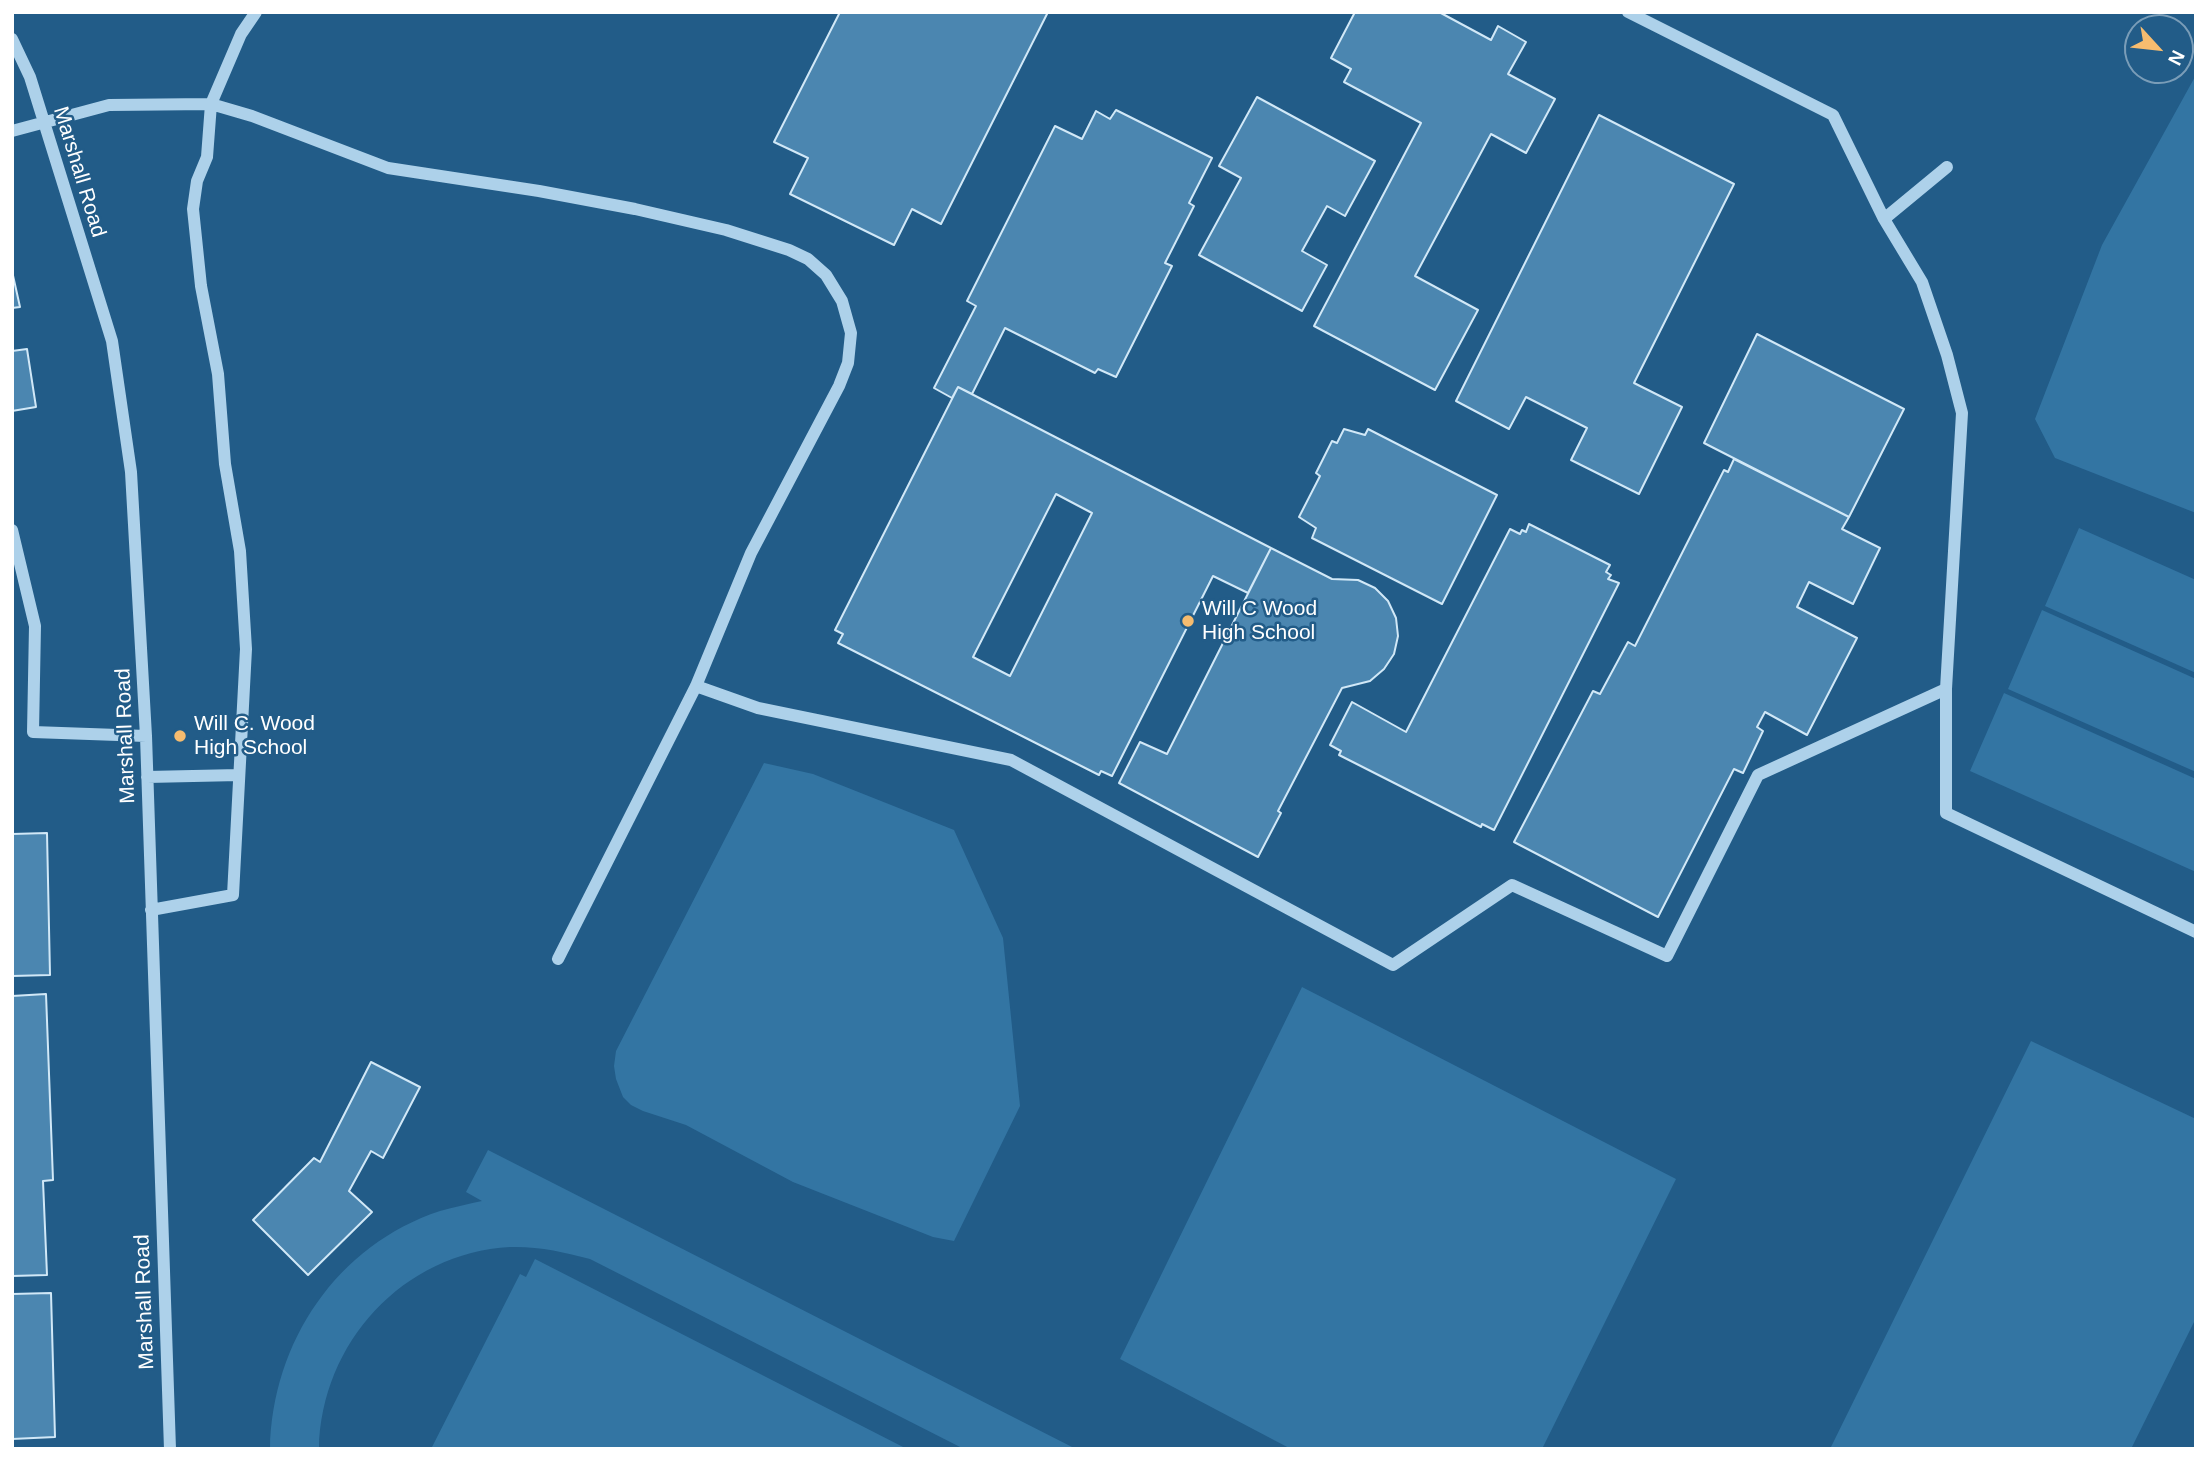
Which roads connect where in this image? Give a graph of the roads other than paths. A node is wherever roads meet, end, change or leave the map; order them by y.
1 (256, 12) edge
2 (1628, 12) edge
3 (12, 39) edge
4 (211, 104) junction
5 (44, 121) junction
6 (12, 131) edge
7 (1947, 167) dead end
8 (1884, 219) junction
9 (12, 530) edge
10 (696, 686) junction
11 (1946, 689) junction
12 (146, 736) junction
13 (239, 775) junction
14 (147, 778) junction
15 (151, 910) junction
16 (2196, 932) edge
17 (558, 959) dead end
18 (170, 1449) edge

1 - 4 street
2 - 8 street
3 - 5 street, Marshall Road
4 - 5 street
4 - 10 street
4 - 13 street
5 - 6 street
5 - 12 street, Marshall Road
7 - 8 street
8 - 11 street
9 - 12 street
10 - 11 street
10 - 17 street
11 - 16 street
12 - 14 street, Marshall Road
13 - 14 street
13 - 15 street
14 - 15 street, Marshall Road
15 - 18 street, Marshall Road

